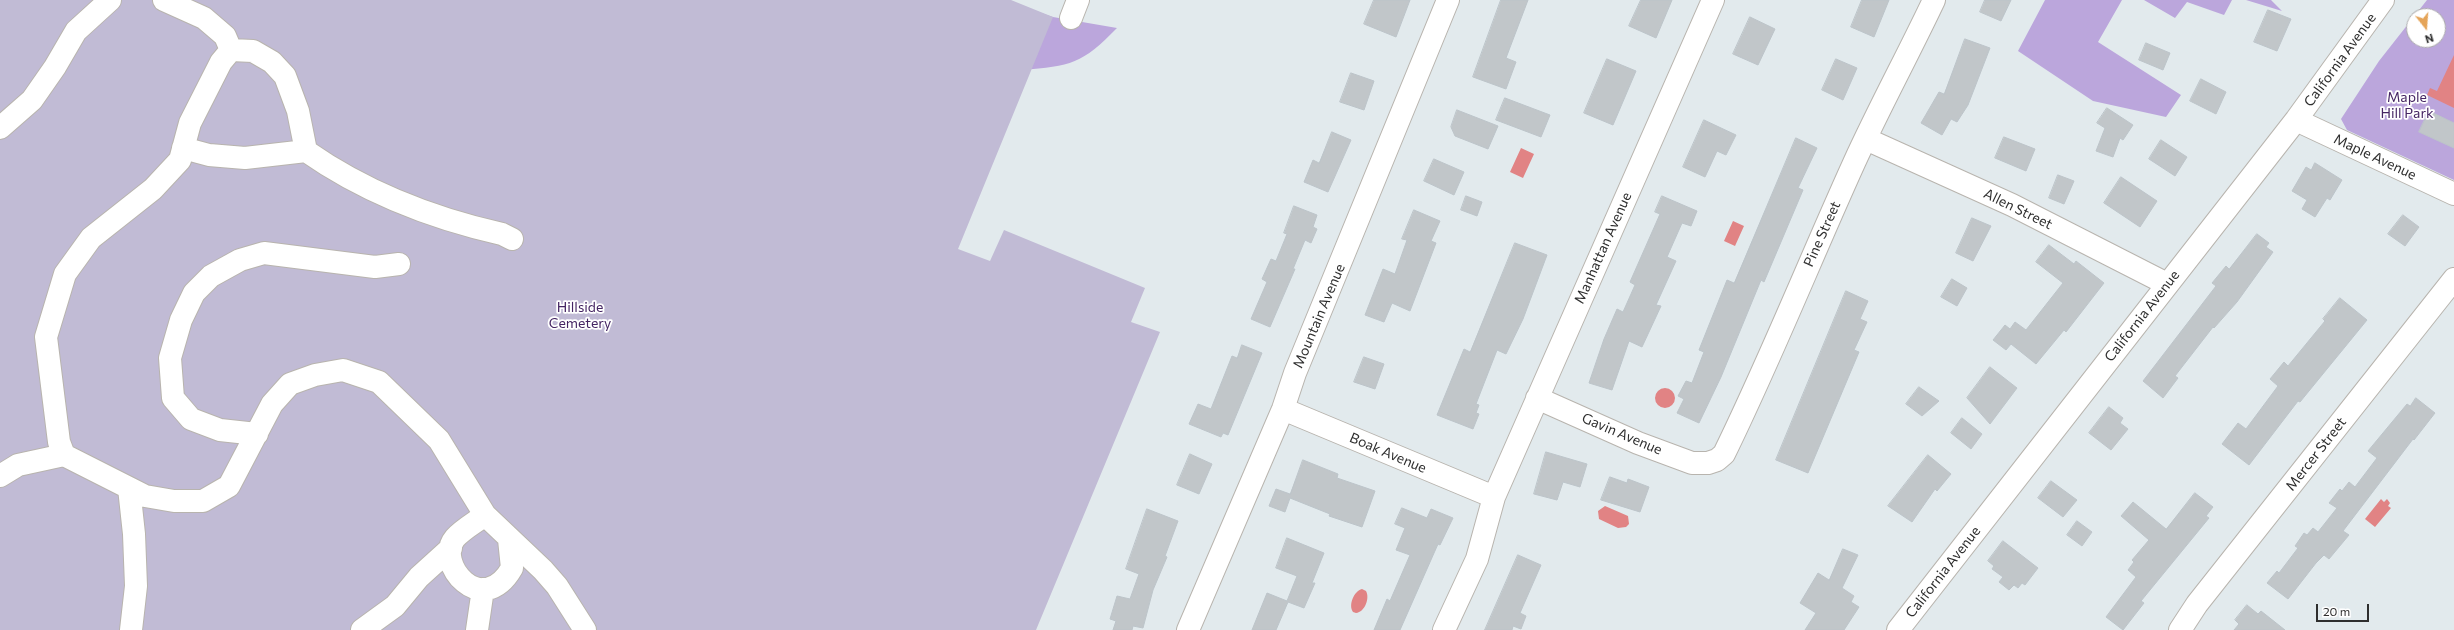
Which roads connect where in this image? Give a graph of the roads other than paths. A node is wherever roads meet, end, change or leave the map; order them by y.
1 (110, 0) edge
2 (164, 0) edge
3 (1448, 0) edge
4 (1713, 0) edge
5 (1934, 0) edge
6 (2383, 0) edge
7 (231, 50) junction
8 (2296, 120) junction
9 (0, 128) edge
10 (1866, 139) junction
11 (183, 148) junction
12 (306, 151) junction
13 (2454, 194) edge
14 (512, 239) dead end
15 (399, 264) dead end
16 (2454, 279) edge
17 (2167, 284) junction
18 (1537, 398) junction
19 (1283, 409) junction
20 (257, 434) junction
21 (64, 455) junction
22 (1708, 463) joint
23 (0, 476) edge
24 (129, 488) junction
25 (1494, 497) junction
26 (485, 515) junction
27 (509, 539) junction
28 (451, 548) junction
29 (483, 589) junction
30 (131, 630) edge
31 (362, 630) edge
32 (477, 630) edge
33 (585, 630) edge
34 (1188, 630) edge
35 (1444, 630) edge
36 (1898, 630) edge
37 (2180, 630) edge

1 - 9 street
2 - 7 street
3 - 19 street, Mountain Avenue
4 - 18 street, Manhattan Avenue
5 - 10 street, Pine Street
6 - 8 street, California Avenue
7 - 11 street
7 - 12 street
8 - 13 street, Maple Avenue
8 - 17 street, California Avenue
10 - 17 street, Allen Street
10 - 22 street, Pine Street
11 - 12 street
11 - 21 street
12 - 14 street
15 - 20 street
16 - 37 street, Mercer Street
17 - 36 street, California Avenue
18 - 22 street, Gavin Avenue
18 - 25 street, Manhattan Avenue
19 - 25 street, Boak Avenue
19 - 34 street, Mountain Avenue
20 - 24 street
20 - 26 street
21 - 23 street
21 - 24 street
24 - 30 street
25 - 35 street, Manhattan Avenue
26 - 27 street
26 - 28 street
27 - 29 street
27 - 33 street
28 - 29 street
28 - 31 street
29 - 32 street

